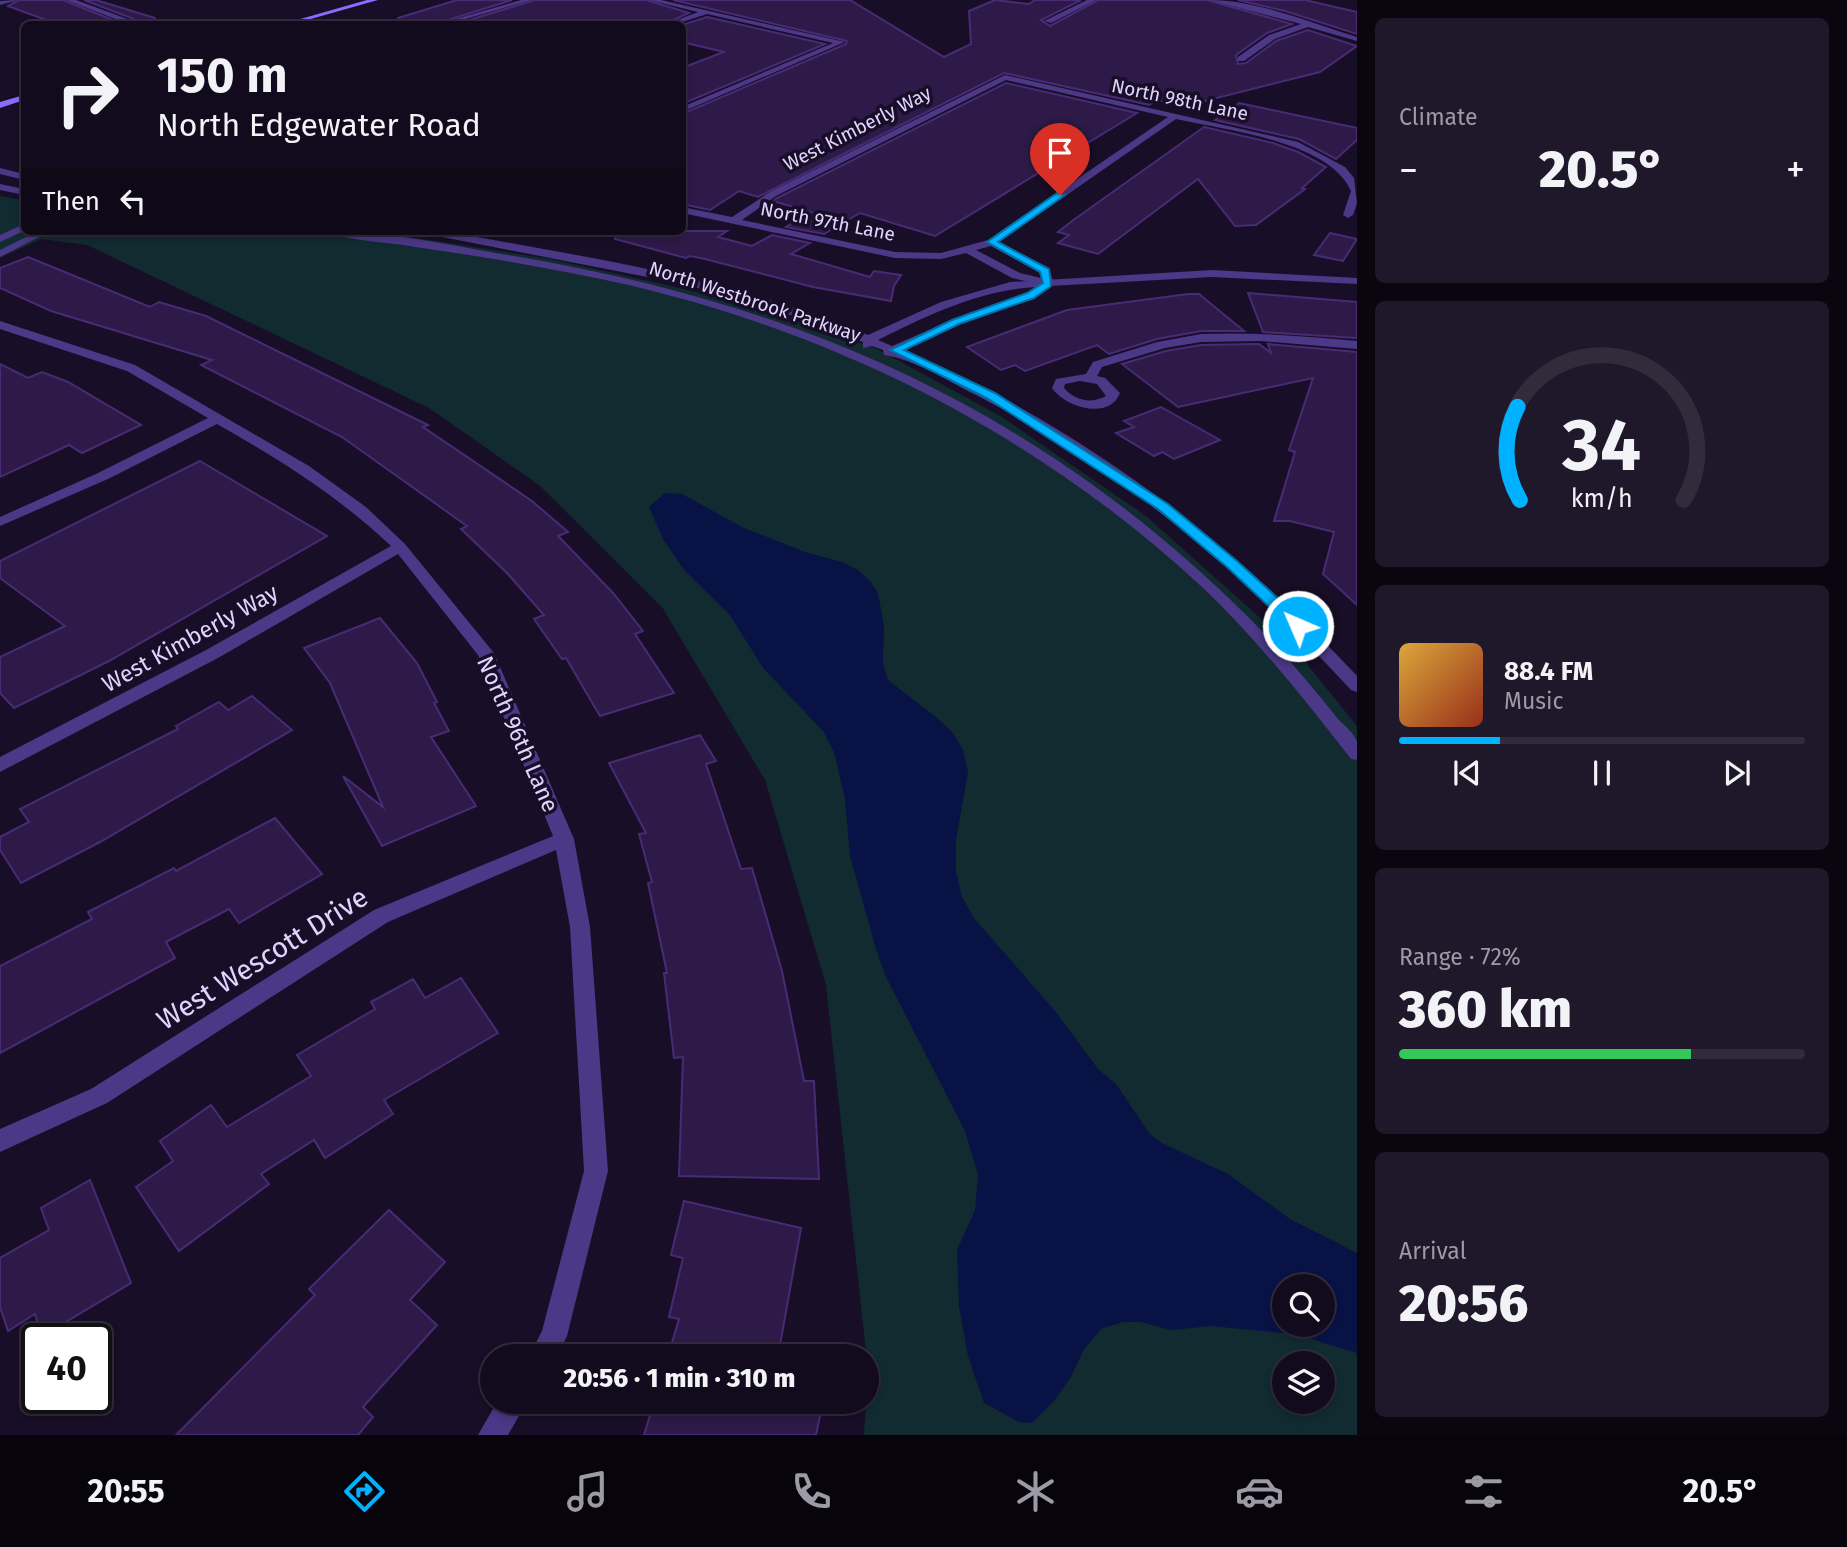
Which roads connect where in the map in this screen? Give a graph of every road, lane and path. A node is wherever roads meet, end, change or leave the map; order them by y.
1 (13, 0) edge
2 (69, 0) edge
3 (375, 0) edge
4 (529, 0) edge
5 (652, 0) edge
6 (1093, 0) edge
7 (1212, 0) edge
8 (0, 3) edge
9 (708, 11) junction
10 (129, 21) dead end
11 (298, 21) edge
12 (453, 21) edge
13 (679, 21) edge
14 (1048, 21) dead end
15 (1309, 24) junction
16 (1357, 39) edge
17 (1241, 59) dead end
18 (1004, 77) joint
19 (21, 99) edge
20 (0, 105) edge
21 (686, 108) edge
22 (1175, 116) junction
23 (1342, 169) junction
24 (1357, 169) edge
25 (0, 172) edge
26 (21, 176) edge
27 (0, 187) edge
28 (21, 191) edge
29 (686, 211) edge
30 (1348, 215) dead end
31 (732, 222) junction
32 (21, 228) edge
33 (38, 235) edge
34 (357, 235) edge
35 (440, 235) edge
36 (0, 239) edge
37 (992, 242) junction
38 (967, 249) junction
39 (0, 254) edge
40 (1357, 281) edge
41 (1048, 284) junction
42 (0, 325) edge
43 (870, 339) junction
44 (1357, 345) edge
45 (895, 350) junction
46 (863, 355) junction
47 (1090, 378) dead end
48 (219, 418) junction
49 (0, 522) edge
50 (400, 547) junction
51 (1357, 686) edge
52 (1357, 754) edge
53 (0, 765) edge
54 (564, 839) junction
55 (0, 1141) edge
56 (549, 1344) edge
57 (505, 1414) edge
58 (492, 1435) edge

1 - 8 street
2 - 10 street
3 - 11 main road
4 - 12 street
5 - 9 street
6 - 14 street
7 - 15 street
9 - 13 street
9 - 21 street
15 - 16 street
15 - 17 street
18 - 22 street, North 98th Lane
18 - 31 street, West Kimberly Way
19 - 20 main road
22 - 23 street, North 98th Lane
22 - 37 street
23 - 24 street, North 98th Lane
23 - 30 street
25 - 26 street
27 - 28 street
29 - 31 street, North 97th Lane
31 - 38 street, North 97th Lane
32 - 36 street
33 - 39 street
34 - 46 street, North Westbrook Parkway
35 - 43 street, North Westbrook Parkway
37 - 38 street, North 97th Lane
37 - 41 street
38 - 41 street
40 - 41 street
41 - 43 street
41 - 45 street
42 - 48 street, North 96th Lane
43 - 45 street, North Westbrook Parkway
43 - 46 street
44 - 47 street
45 - 46 street
45 - 51 street, North Westbrook Parkway
46 - 52 street, North Westbrook Parkway
48 - 49 street
48 - 50 street, North 96th Lane
50 - 53 street, West Kimberly Way
50 - 54 street, North 96th Lane
54 - 55 street, West Wescott Drive
54 - 56 street, North 96th Lane
57 - 58 street

